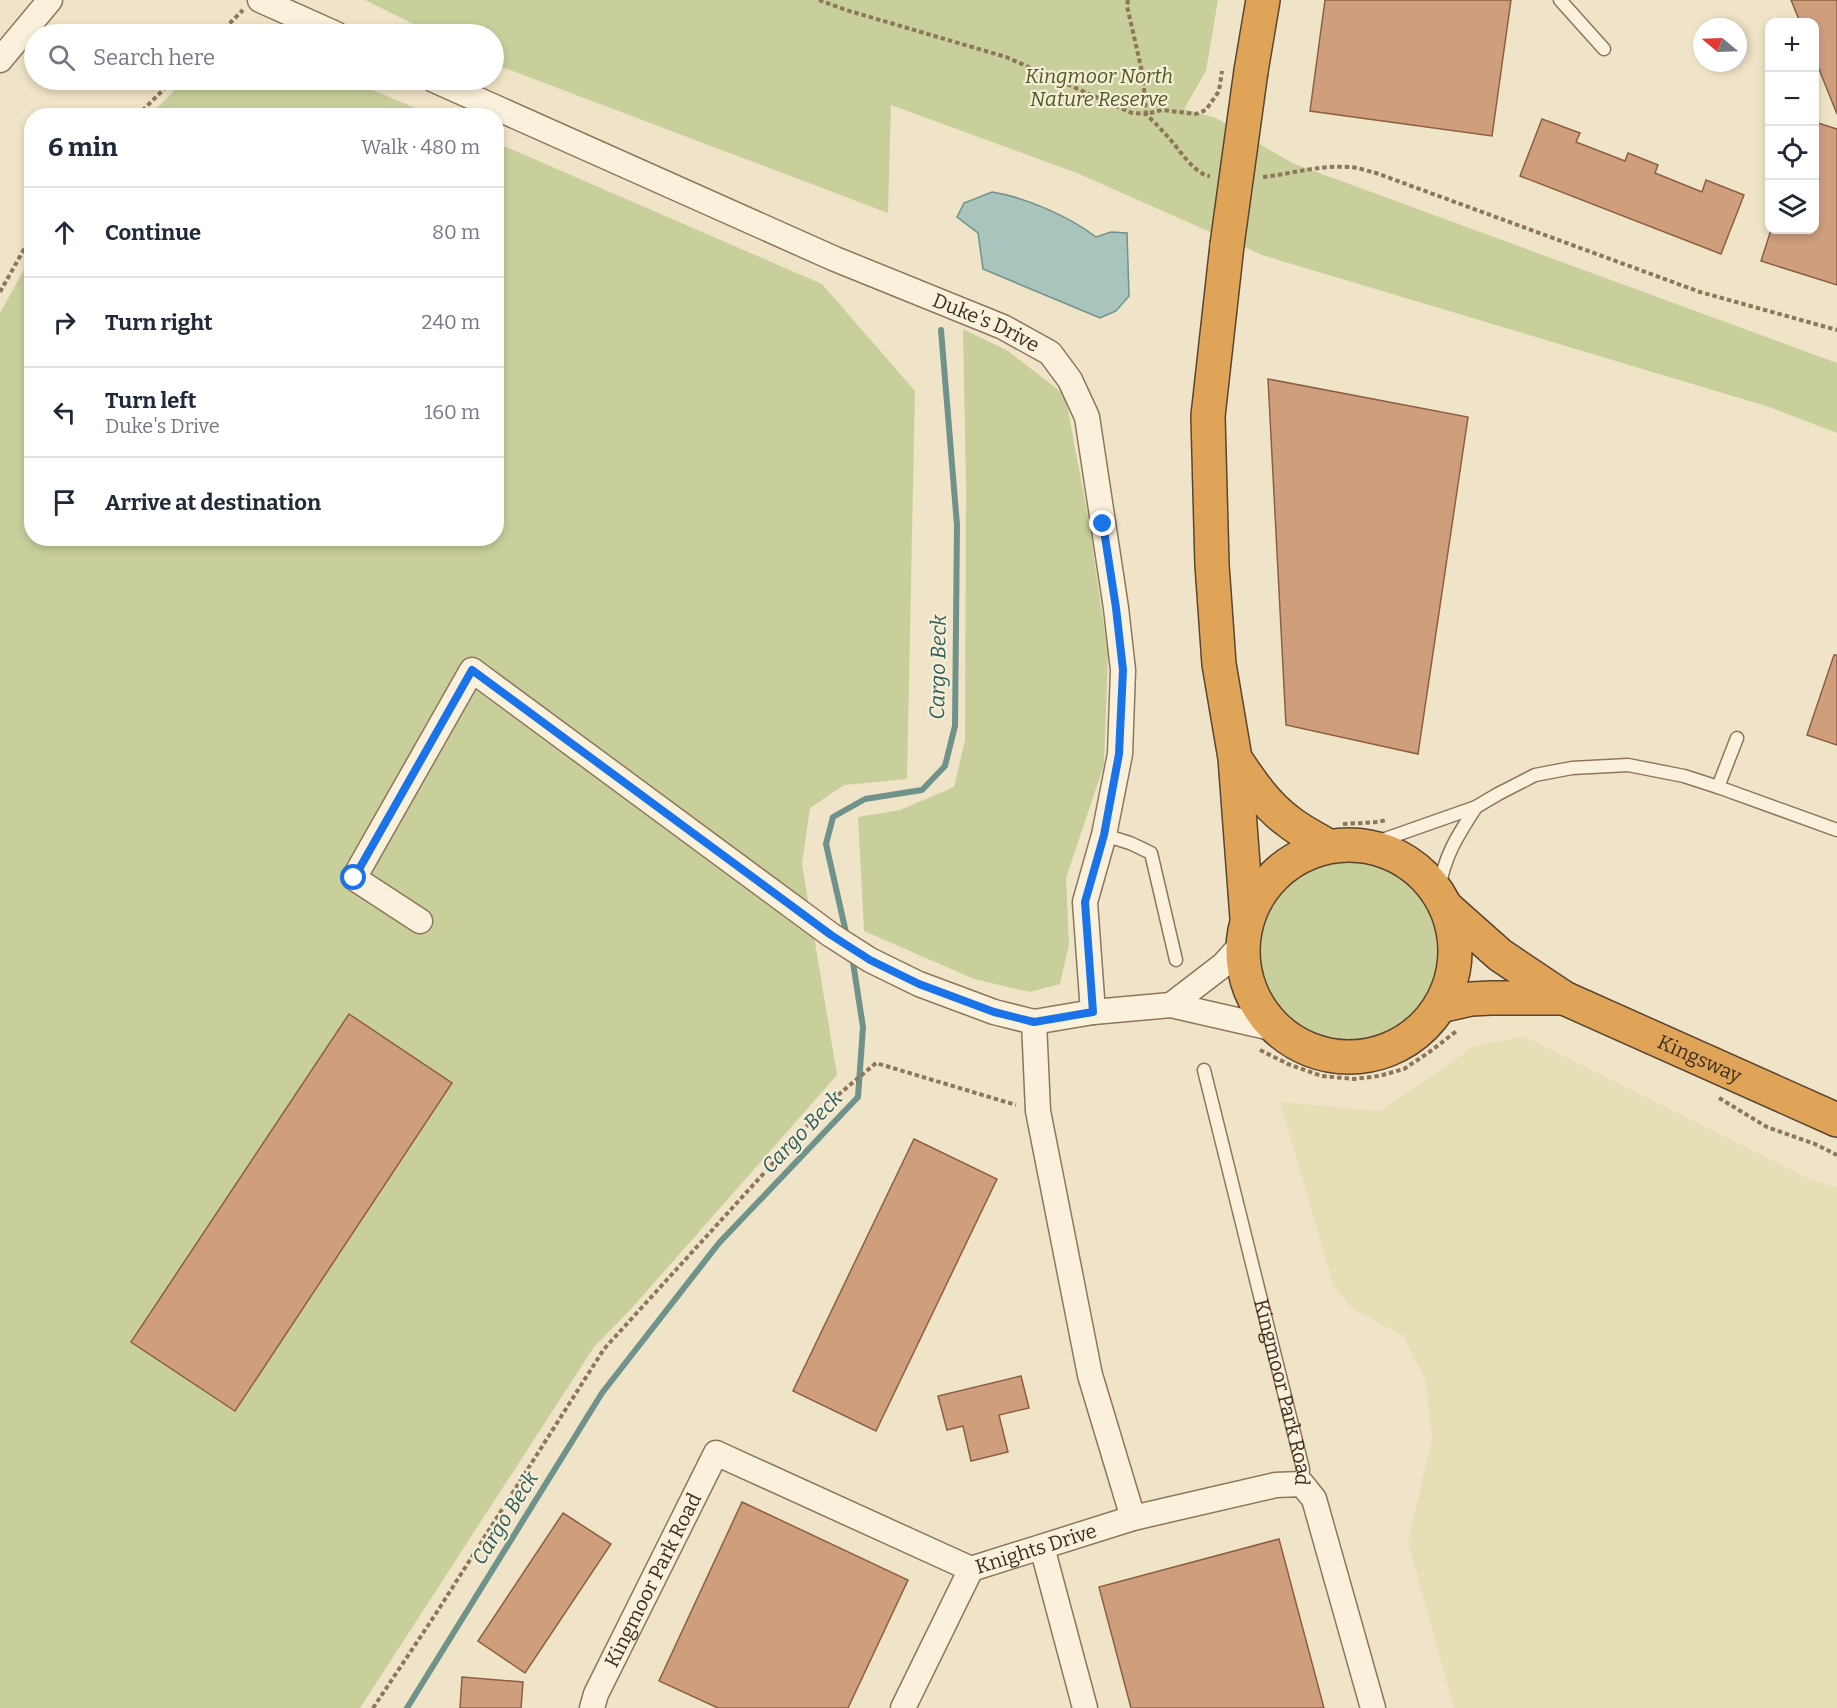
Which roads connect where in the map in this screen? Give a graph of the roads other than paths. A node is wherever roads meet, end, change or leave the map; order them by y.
1 (50, 0) edge
2 (1263, 0) edge
3 (1560, 0) edge
4 (253, 4) edge
5 (30, 24) edge
6 (308, 24) edge
7 (24, 31) edge
8 (1604, 50) dead end
9 (0, 60) edge
10 (456, 90) edge
11 (496, 108) edge
12 (504, 111) edge
13 (1737, 738) dead end
14 (1235, 758) junction
15 (1718, 787) junction
16 (1476, 807) junction
17 (1837, 830) edge
18 (1104, 835) junction
19 (1368, 845) junction
20 (1328, 846) junction
21 (1442, 900) junction
22 (420, 921) dead end
23 (1245, 930) junction
24 (1176, 960) dead end
25 (1564, 998) junction
26 (1171, 1005) junction
27 (1440, 1006) junction
28 (1093, 1012) junction
29 (1034, 1022) junction
30 (1276, 1029) junction
31 (1204, 1070) dead end
32 (1837, 1120) edge
33 (716, 1454) joint
34 (1302, 1485) junction
35 (1133, 1518) junction
36 (1042, 1547) junction
37 (971, 1569) junction
38 (592, 1708) edge
39 (903, 1708) edge
40 (1085, 1708) edge
41 (1373, 1708) edge

1 - 5 street
2 - 14 highway, bridge
3 - 8 lane
4 - 6 street
7 - 9 street
10 - 11 street, Duke's Drive
12 - 18 street, Duke's Drive
13 - 15 lane
14 - 20 highway
14 - 23 highway
15 - 16 lane
15 - 17 lane
16 - 19 lane
16 - 21 lane
18 - 24 lane
18 - 28 street, Duke's Drive
19 - 20 highway
19 - 21 highway
20 - 23 highway
21 - 25 highway, Kingsway
21 - 27 highway
22 - 29 street
23 - 26 street
23 - 30 highway
25 - 27 highway, Kingsway
25 - 32 highway, Kingsway
26 - 28 street
26 - 30 street
27 - 30 highway
28 - 29 street
29 - 35 street
31 - 34 lane, Kingmoor Park Road
33 - 37 street, Knights Drive
33 - 38 street, Kingmoor Park Road
34 - 35 street, Knights Drive
34 - 41 street, Kingmoor Park Road
35 - 36 street, Knights Drive
36 - 37 street, Knights Drive
36 - 40 street
37 - 39 street

